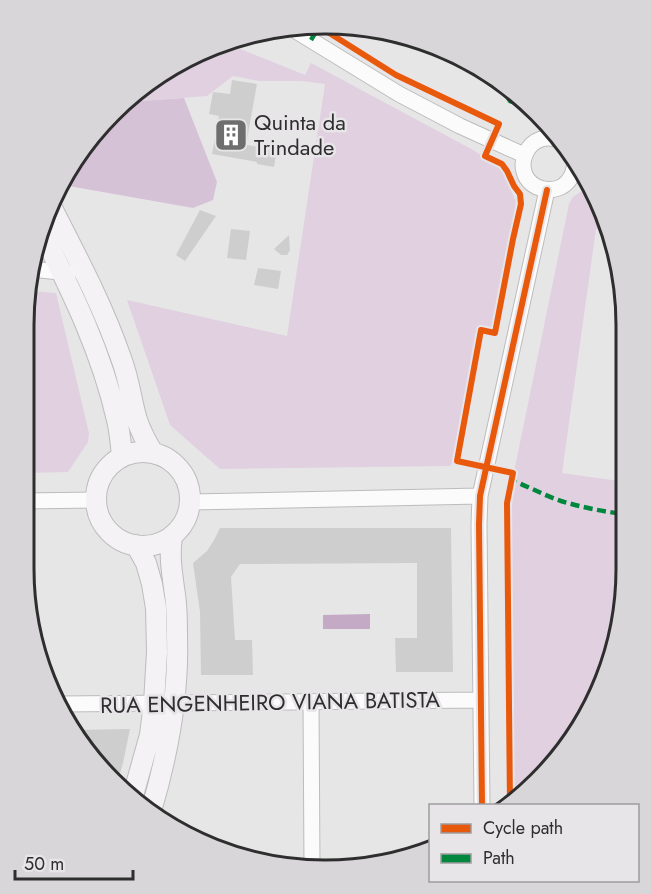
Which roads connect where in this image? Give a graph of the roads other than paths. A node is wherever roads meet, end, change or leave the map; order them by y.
1 (304, 35) edge
2 (547, 138) edge
3 (524, 155) junction
4 (574, 174) edge
5 (547, 190) junction
6 (56, 216) edge
7 (47, 242) edge
8 (58, 264) junction
9 (40, 267) edge
10 (87, 275) junction
11 (153, 453) junction
12 (122, 457) junction
13 (480, 496) junction
14 (96, 500) junction
15 (34, 501) edge
16 (190, 502) junction
17 (172, 536) junction
18 (136, 545) junction
19 (480, 700) junction
20 (311, 702) junction
21 (154, 703) junction
22 (175, 703) junction
23 (68, 704) edge
24 (135, 788) edge
25 (153, 803) edge
26 (482, 804) edge
27 (312, 859) edge

1 - 3 street
2 - 3 street
3 - 5 street
4 - 5 street
5 - 13 street
6 - 10 main road
7 - 8 main road
8 - 9 street
8 - 10 street
8 - 12 main road
10 - 11 main road
11 - 12 main road
11 - 16 main road
12 - 14 main road
13 - 16 street
13 - 19 street
14 - 15 street
14 - 18 main road
16 - 17 main road
17 - 18 main road
17 - 22 main road
18 - 21 main road
19 - 20 street, RUA ENGENHEIRO VIANA BATISTA
19 - 26 street
20 - 22 street, RUA ENGENHEIRO VIANA BATISTA
20 - 27 street
21 - 22 street, RUA ENGENHEIRO VIANA BATISTA
21 - 23 street, RUA ENGENHEIRO VIANA BATISTA
21 - 24 main road
22 - 25 main road

